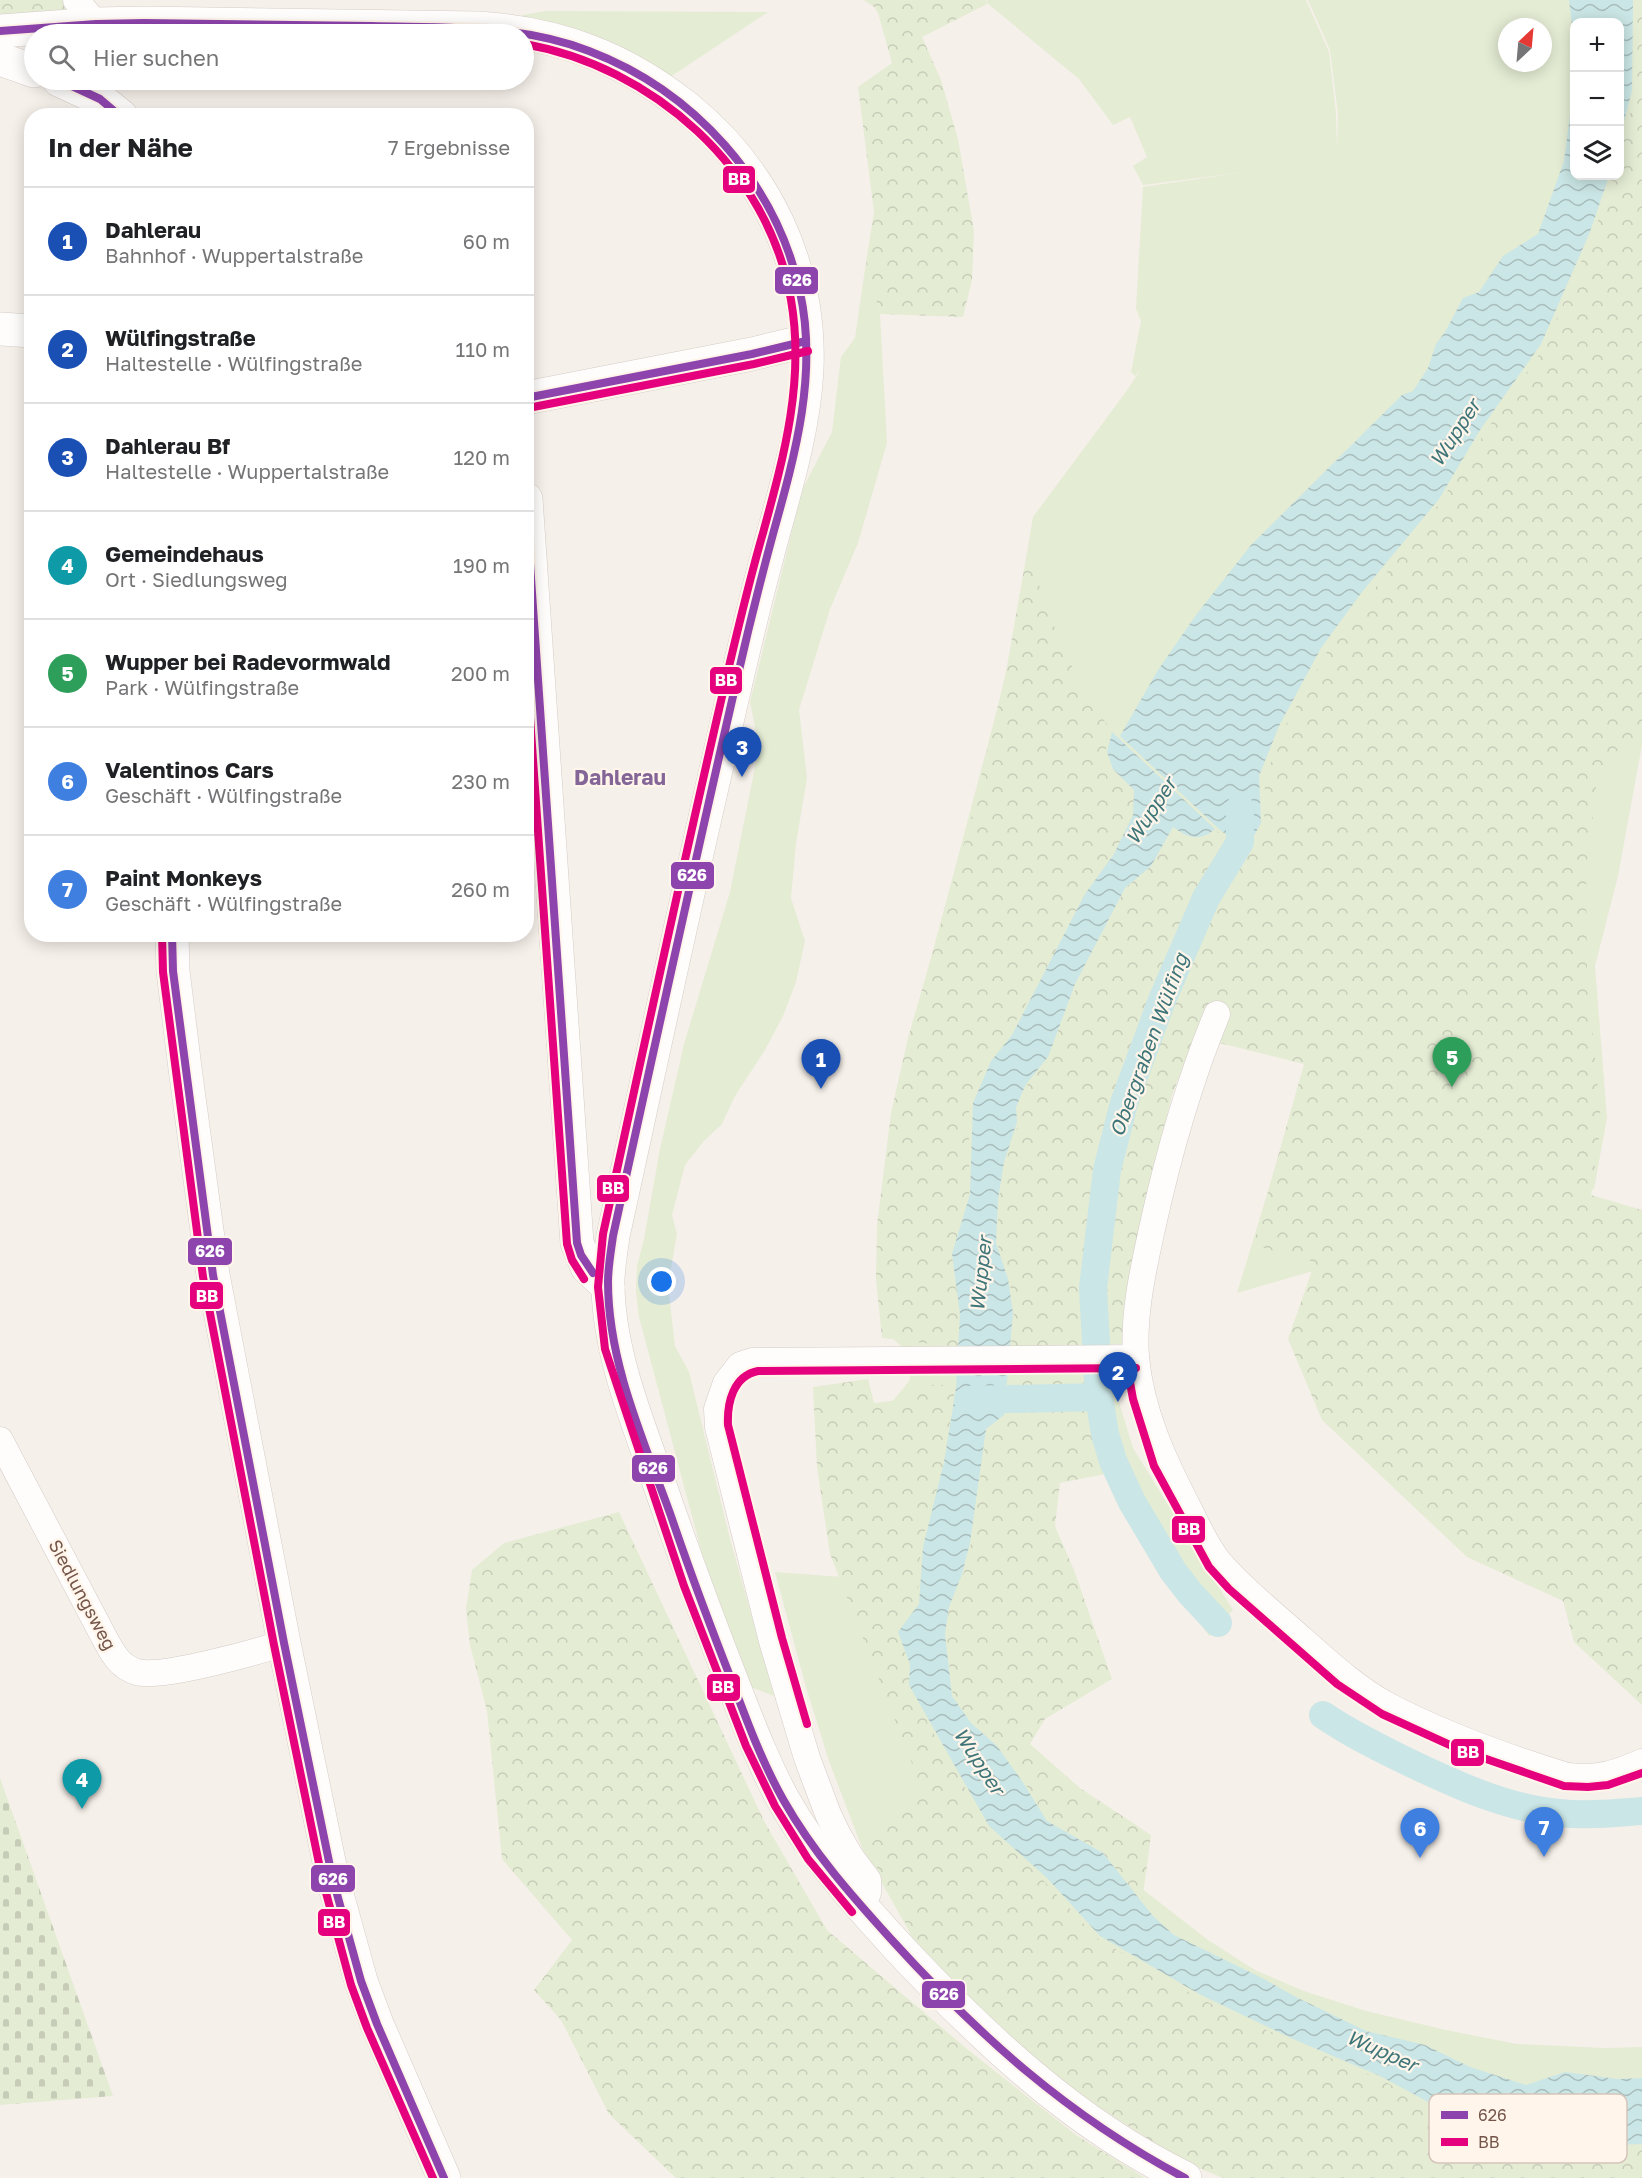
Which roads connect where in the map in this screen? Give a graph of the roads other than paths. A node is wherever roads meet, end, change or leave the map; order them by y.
1 (86, 12) edge
2 (32, 24) edge
3 (281, 24) edge
4 (24, 26) edge
5 (0, 31) edge
6 (534, 36) edge
7 (0, 59) edge
8 (24, 67) edge
9 (81, 90) edge
10 (111, 108) edge
11 (0, 329) edge
12 (24, 330) edge
13 (806, 341) junction
14 (534, 396) edge
15 (534, 616) edge
16 (172, 942) edge
17 (1217, 1014) dead end
18 (608, 1287) junction
19 (1128, 1358) junction
20 (0, 1440) edge
21 (284, 1643) junction
22 (1642, 1762) edge
23 (860, 1905) junction
24 (444, 2178) edge
25 (1185, 2178) edge

1 - 2 main road
1 - 3 main road
4 - 5 main road
6 - 13 main road
7 - 8 main road
9 - 10 main road
11 - 12 main road
13 - 14 main road
13 - 18 main road
15 - 18 main road
16 - 21 main road
17 - 19 street
18 - 23 main road
19 - 22 street
19 - 23 street
20 - 21 street, Siedlungsweg
21 - 24 main road
23 - 25 main road

